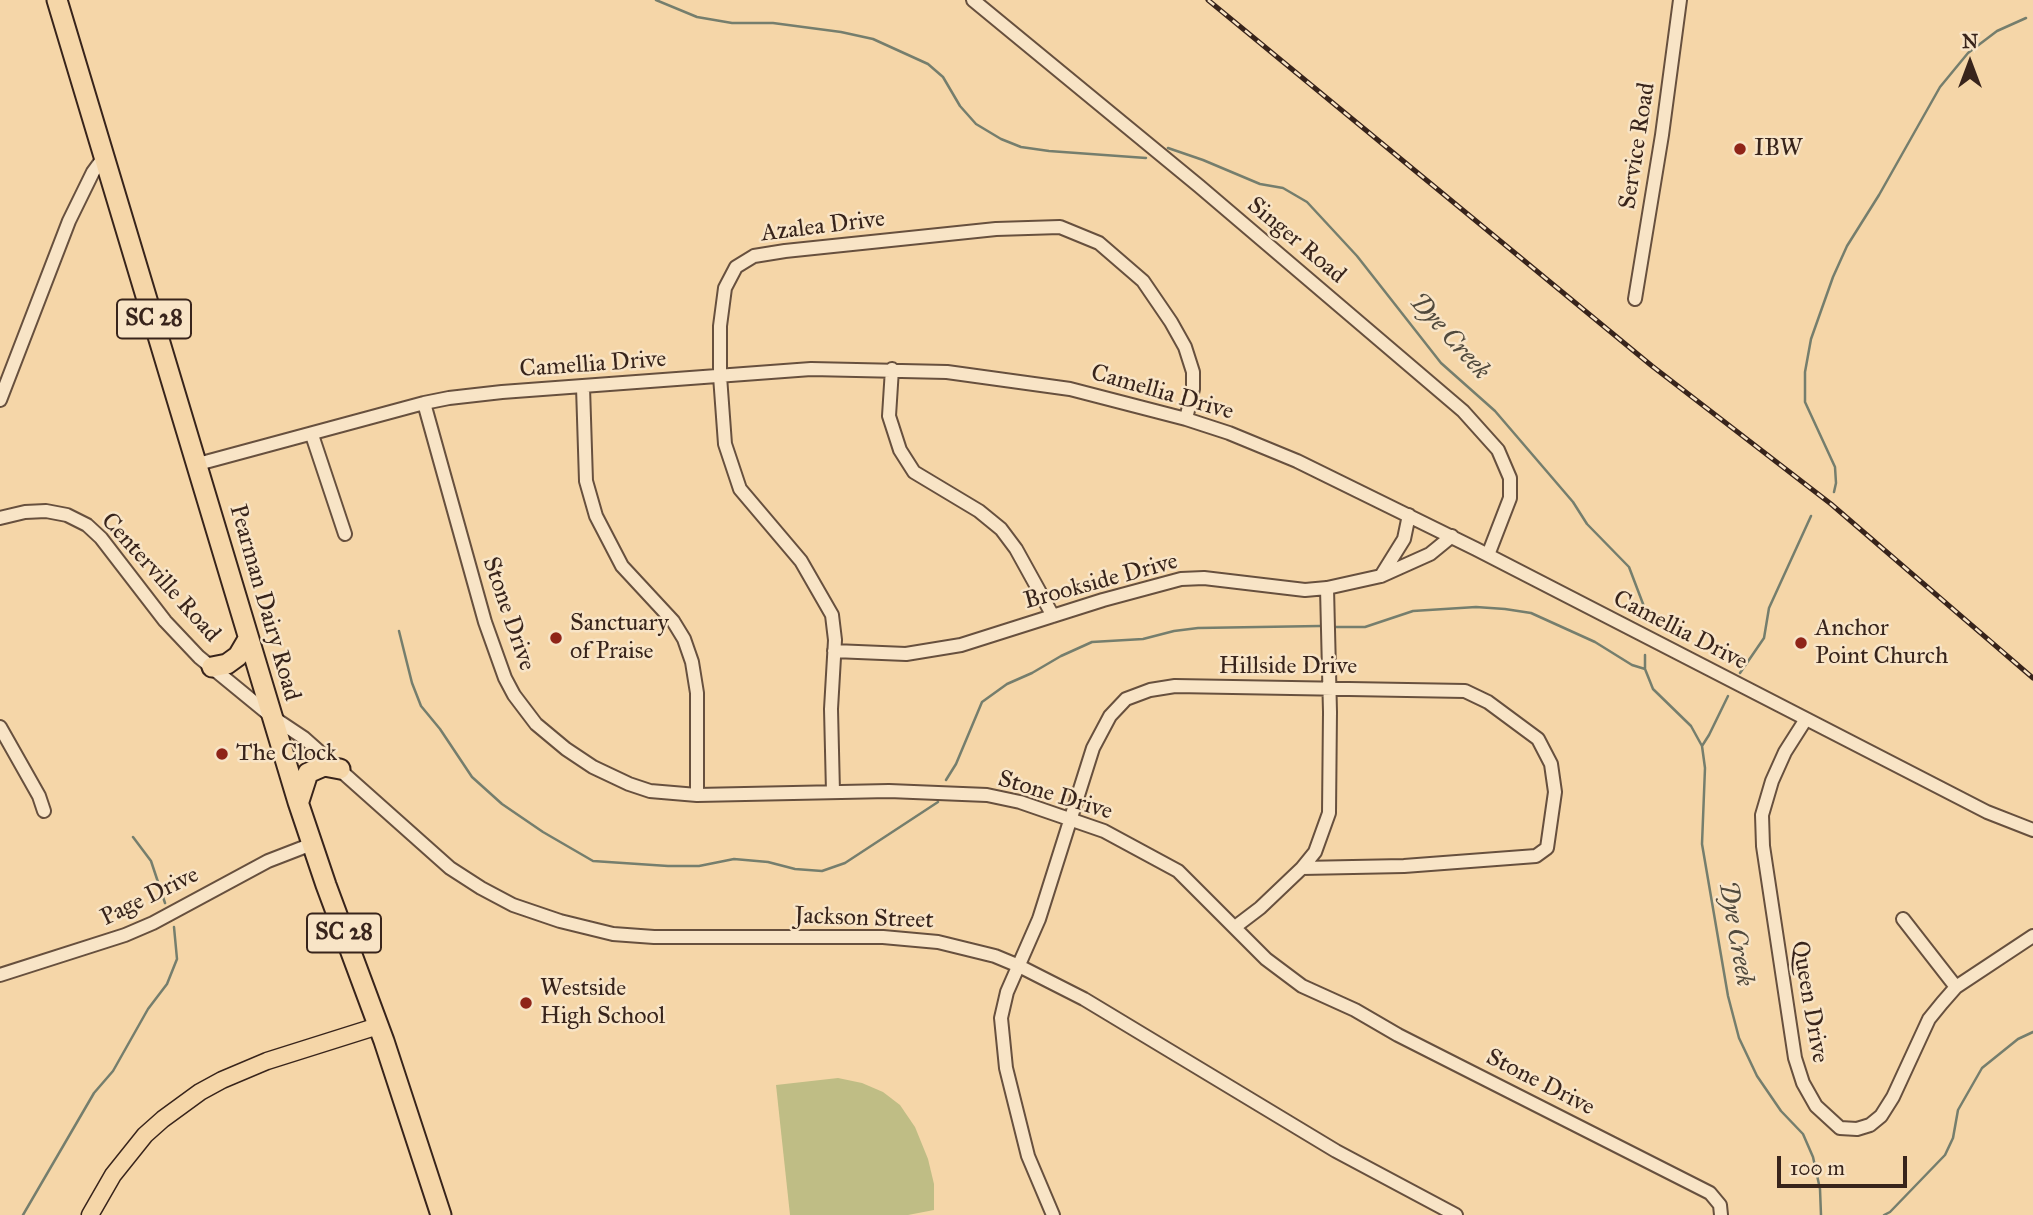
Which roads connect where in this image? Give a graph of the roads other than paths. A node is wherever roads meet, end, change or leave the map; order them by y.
1 (57, 0) edge
2 (973, 0) edge
3 (1680, 0) edge
4 (104, 157) junction
5 (1634, 299) dead end
6 (892, 369) junction
7 (720, 376) junction
8 (583, 387) junction
9 (0, 400) edge
10 (424, 403) junction
11 (1186, 419) junction
12 (312, 435) junction
13 (198, 464) junction
14 (1409, 515) junction
15 (0, 518) edge
16 (345, 534) dead end
17 (1452, 537) junction
18 (1488, 555) junction
19 (1381, 576) junction
20 (1327, 588) junction
21 (1053, 615) junction
22 (248, 639) junction
23 (834, 652) junction
24 (212, 667) junction
25 (1328, 688) junction
26 (271, 716) junction
27 (1806, 719) junction
28 (0, 727) edge
29 (340, 769) junction
30 (832, 792) junction
31 (696, 795) junction
32 (298, 802) junction
33 (44, 811) dead end
34 (1070, 820) junction
35 (2033, 831) edge
36 (312, 844) junction
37 (1302, 868) junction
38 (1903, 919) dead end
39 (1235, 927) junction
40 (2033, 936) edge
41 (1020, 966) junction
42 (0, 975) edge
43 (1956, 987) junction
44 (378, 1026) junction
45 (90, 1215) edge
46 (441, 1215) edge
47 (1053, 1215) edge
48 (1456, 1215) edge
49 (1721, 1215) edge

1 - 4 highway, Pearman Dairy Road / SC 28
2 - 18 street, Singer Road
3 - 5 street, Service Road
4 - 9 street
4 - 13 highway, Pearman Dairy Road / SC 28
6 - 7 street, Camellia Drive
6 - 11 street, Camellia Drive
6 - 21 street
7 - 8 street, Camellia Drive
7 - 11 street, Azalea Drive
7 - 23 street, Azalea Drive
8 - 10 street, Camellia Drive
8 - 31 street
10 - 12 street, Camellia Drive
10 - 31 street, Stone Drive
11 - 14 street, Camellia Drive
12 - 13 street, Camellia Drive
12 - 16 street
13 - 22 highway, Pearman Dairy Road / SC 28
14 - 17 street, Camellia Drive
14 - 19 street
15 - 24 street, Centerville Road
17 - 18 street, Camellia Drive
17 - 19 street, Brookside Drive
18 - 27 street, Camellia Drive
19 - 20 street, Brookside Drive
20 - 21 street, Brookside Drive
20 - 25 street
21 - 23 street, Brookside Drive
22 - 24 highway
22 - 26 highway, Pearman Dairy Road / SC 28
23 - 30 street, Azalea Drive
24 - 26 street, Centerville Road
25 - 34 street, Hillside Drive
25 - 37 street
25 - 37 street, Hillside Drive
26 - 29 street, Jackson Street
26 - 32 highway, Pearman Dairy Road / SC 28
27 - 35 street, Camellia Drive
27 - 43 street, Queen Drive
28 - 33 street
29 - 32 highway
29 - 41 street, Jackson Street
30 - 31 street, Stone Drive
30 - 34 street, Stone Drive
32 - 36 highway, Pearman Dairy Road / SC 28
34 - 39 street, Stone Drive
34 - 41 street, Hillside Drive
36 - 42 street, Page Drive
36 - 44 highway, Pearman Dairy Road / SC 28
37 - 39 street
38 - 43 street
39 - 49 street, Stone Drive
40 - 43 street, Queen Drive
41 - 47 street, Hillside Drive
41 - 48 street, Jackson Street
44 - 45 main road
44 - 46 highway, Pearman Dairy Road / SC 28

